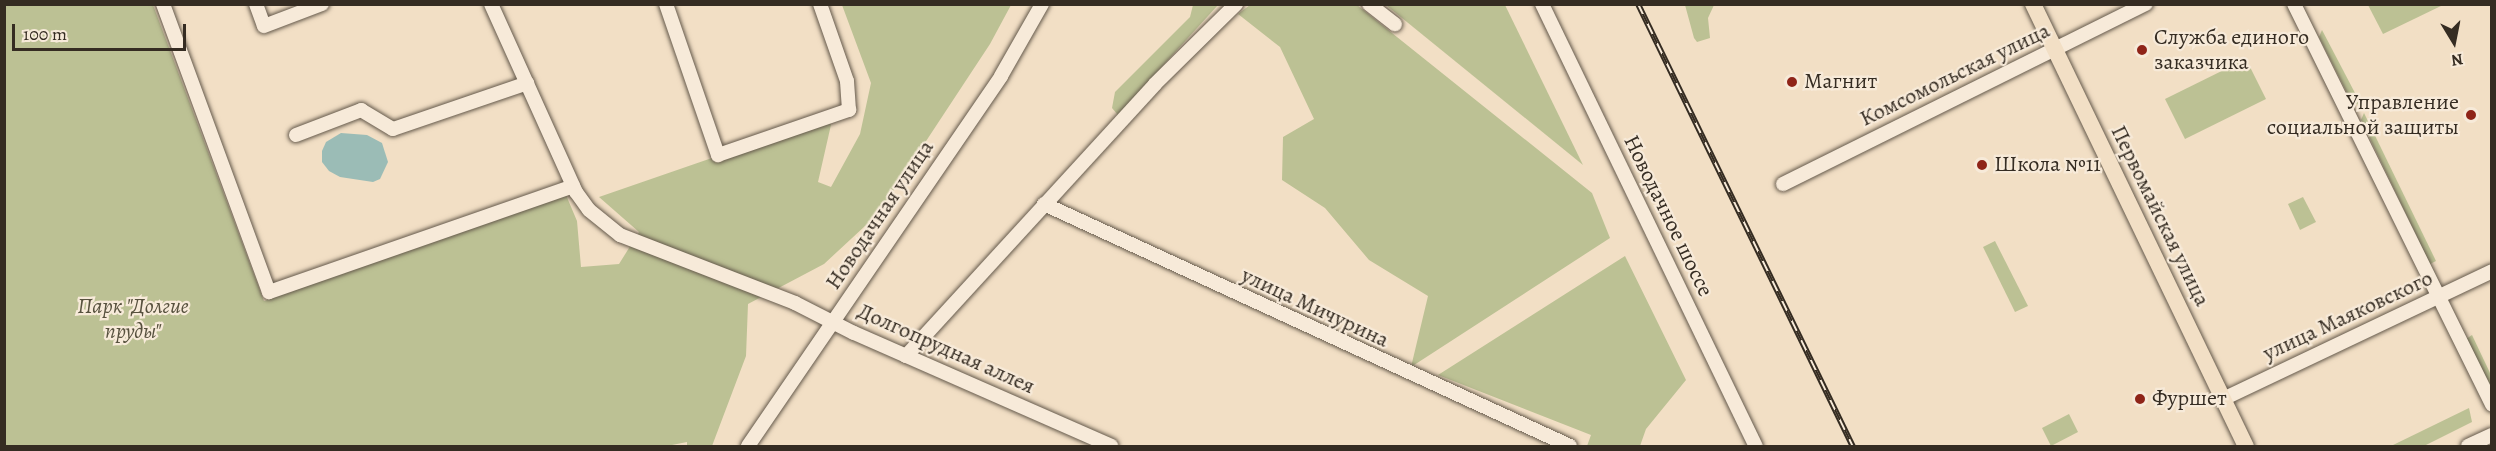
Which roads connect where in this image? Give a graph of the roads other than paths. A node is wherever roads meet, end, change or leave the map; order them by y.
1 (163, 4) edge
2 (256, 4) edge
3 (322, 4) edge
4 (491, 4) edge
5 (666, 4) edge
6 (820, 4) edge
7 (1042, 4) edge
8 (1236, 4) edge
9 (1370, 4) edge
10 (1542, 4) edge
11 (2033, 4) edge
12 (2146, 4) edge
13 (2294, 4) edge
14 (1395, 24) dead end
15 (2054, 50) junction
16 (527, 83) junction
17 (296, 135) dead end
18 (1783, 184) dead end
19 (575, 189) junction
20 (1044, 204) junction
21 (2492, 271) edge
22 (2439, 296) junction
23 (833, 322) junction
24 (906, 356) junction
25 (2223, 399) junction
26 (2492, 405) edge
27 (2492, 435) edge
28 (748, 447) edge
29 (1111, 447) edge
30 (1570, 447) edge
31 (1756, 447) edge
32 (2246, 447) edge
33 (2468, 447) edge

1 - 19 street
2 - 3 street
4 - 16 street, Долгопрудная аллея
5 - 6 street
7 - 23 street, Новодачная улица
8 - 20 street
9 - 14 street
10 - 31 street, Новодачное шоссе
11 - 15 main road, Первомайская улица
12 - 15 street, Комсомольская улица
13 - 22 street
15 - 18 street, Комсомольская улица
15 - 25 main road, Первомайская улица
16 - 17 street
16 - 19 street, Долгопрудная аллея
19 - 23 street, Долгопрудная аллея
20 - 24 street
20 - 30 street, улица Мичурина
21 - 22 street, улица Маяковского
22 - 25 street, улица Маяковского
22 - 26 street
23 - 24 street, Долгопрудная аллея
23 - 28 street, Новодачная улица
24 - 29 street, Долгопрудная аллея
25 - 32 main road, Первомайская улица
27 - 33 street

